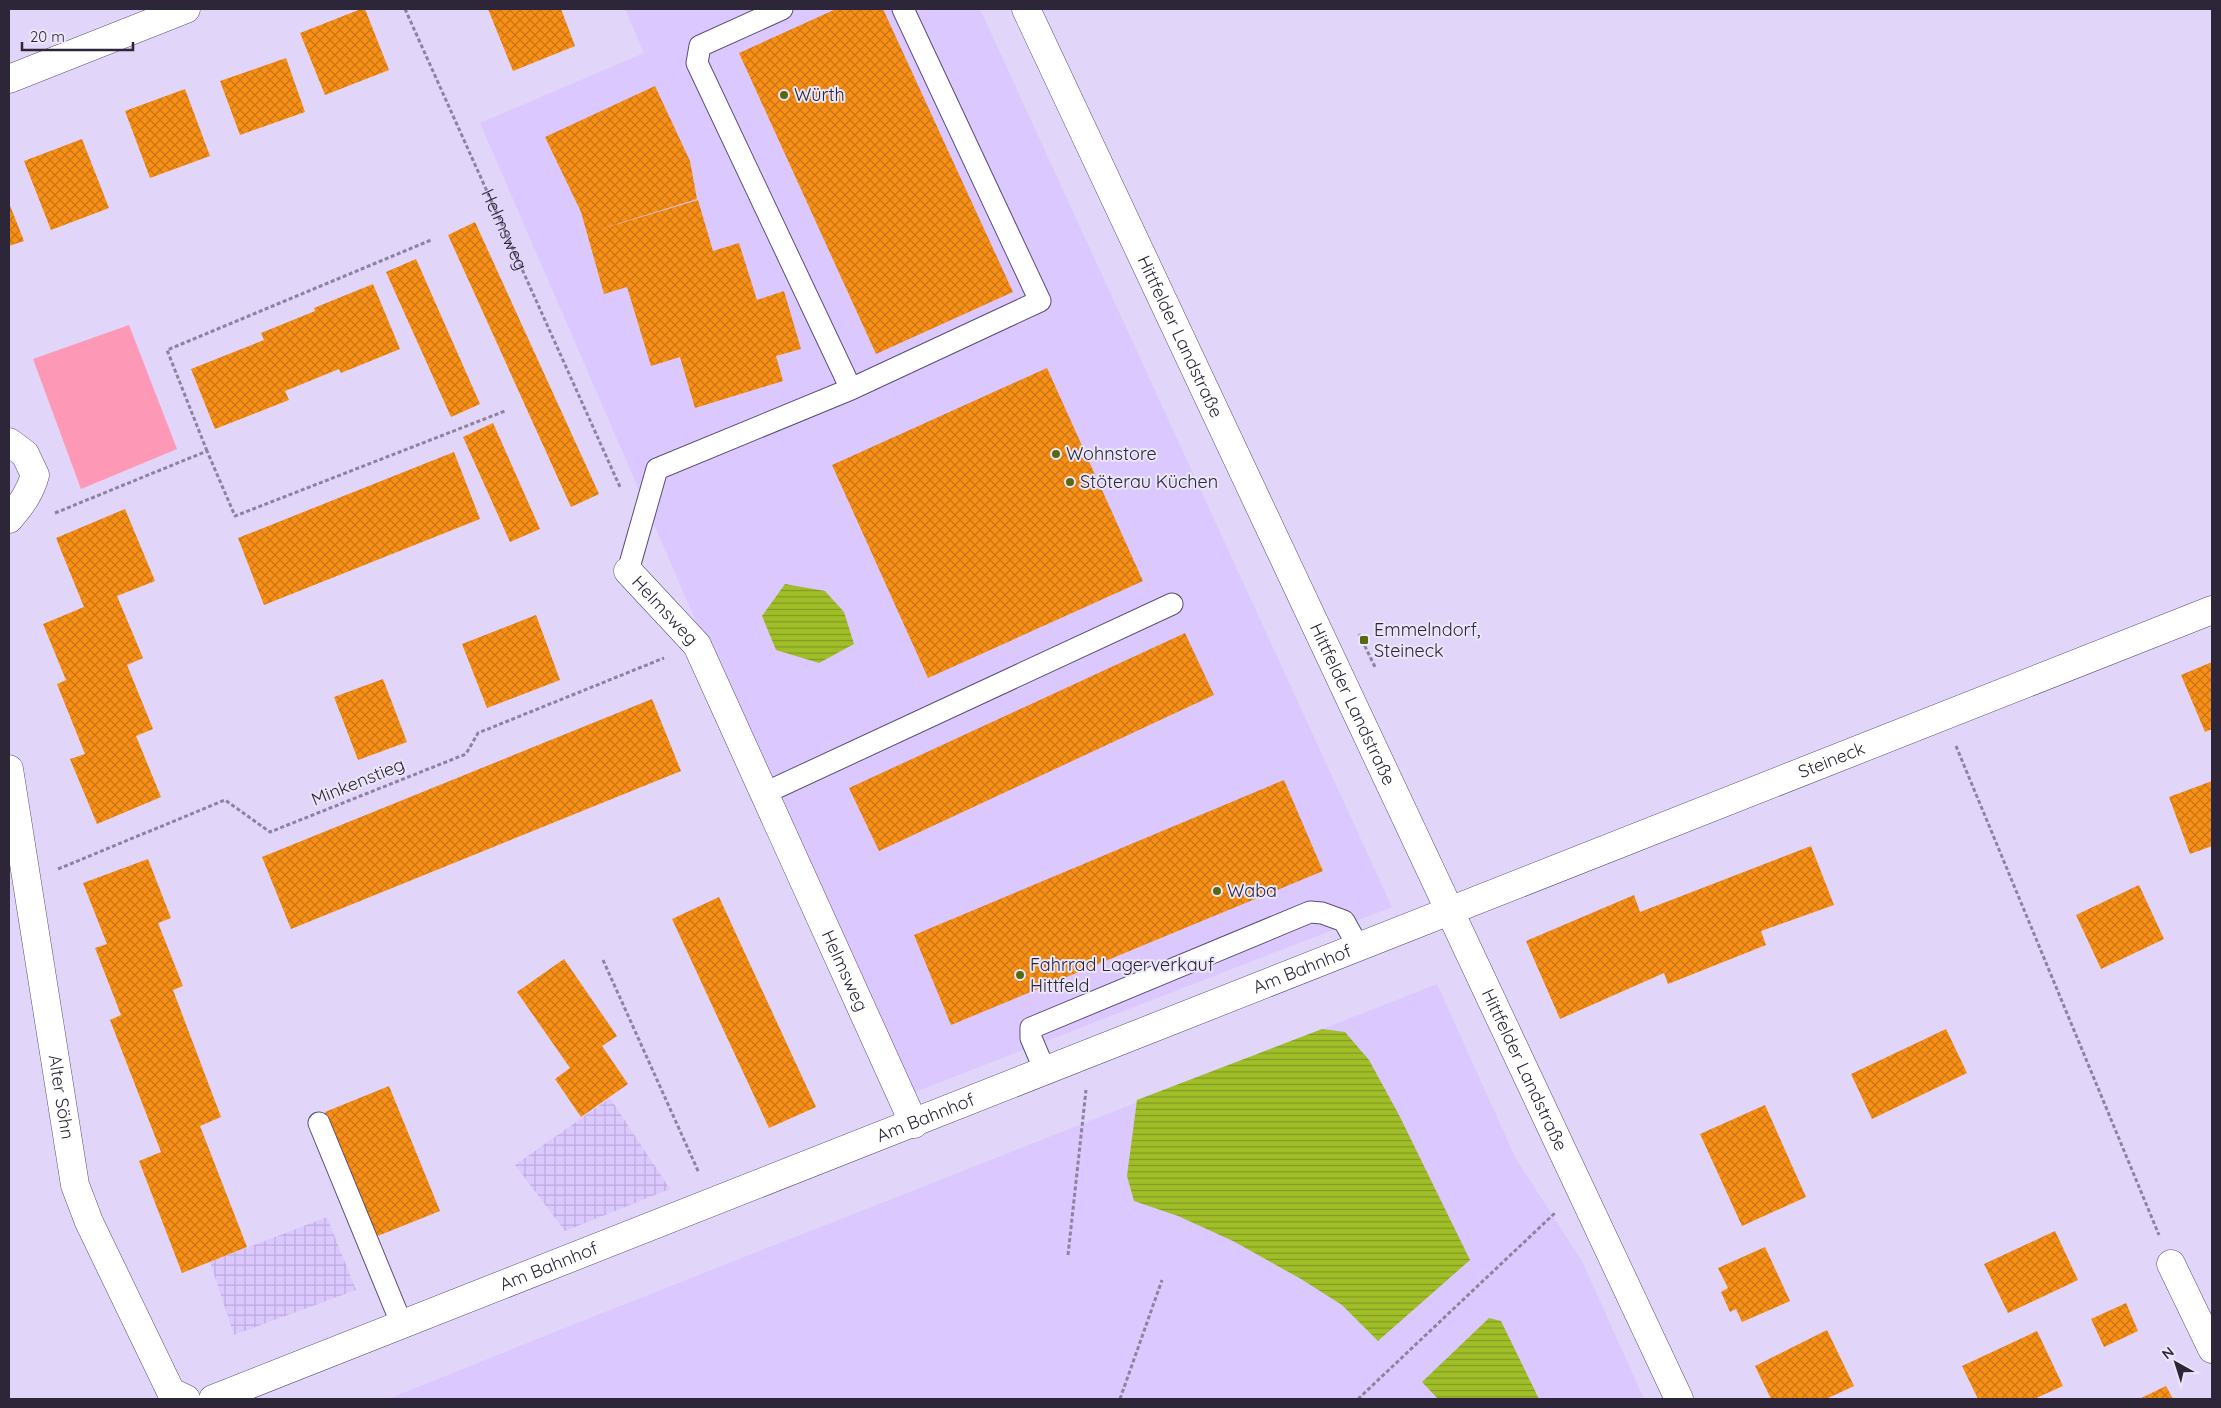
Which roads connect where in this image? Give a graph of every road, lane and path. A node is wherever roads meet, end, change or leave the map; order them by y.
1 (186, 9) edge
2 (405, 9) edge
3 (782, 9) edge
4 (903, 9) edge
5 (1026, 9) edge
6 (9, 78) edge
7 (431, 240) dead end
8 (851, 389) junction
9 (505, 411) dead end
10 (9, 442) edge
11 (207, 451) junction
12 (624, 496) dead end
13 (49, 516) dead end
14 (9, 519) edge
15 (628, 571) joint
16 (1172, 604) dead end
17 (2212, 610) edge
18 (698, 645) junction
19 (1944, 716) junction
20 (9, 769) edge
21 (764, 793) junction
22 (26, 882) junction
23 (1450, 912) junction
24 (1359, 948) junction
25 (603, 960) dead end
26 (1090, 1054) junction
27 (1045, 1071) junction
28 (319, 1124) dead end
29 (914, 1124) junction
30 (1580, 1190) junction
31 (712, 1203) junction
32 (1068, 1256) dead end
33 (2171, 1264) joint
34 (1162, 1280) dead end
35 (402, 1325) junction
36 (2212, 1349) edge
37 (186, 1399) edge
38 (213, 1399) edge
39 (1120, 1399) edge
40 (1358, 1399) edge
41 (1679, 1399) edge

1 - 6 street
2 - 12 path, Helmsweg
3 - 8 lane
4 - 8 lane
5 - 23 street, Hittfelder Landstraße
7 - 11 path
8 - 15 lane
9 - 11 path
10 - 14 street
11 - 13 path
15 - 18 street, Helmsweg
16 - 21 lane
17 - 19 street, Steineck
18 - 21 street, Helmsweg
18 - 22 path, Minkenstieg
19 - 23 street, Steineck
19 - 33 path
20 - 22 street, Alter Söhn
21 - 29 street, Helmsweg
22 - 37 street, Alter Söhn
23 - 24 street, Am Bahnhof
23 - 30 street, Hittfelder Landstraße
24 - 26 street, Am Bahnhof
24 - 27 lane
25 - 31 path
26 - 27 street, Am Bahnhof
26 - 32 path
27 - 29 street, Am Bahnhof
28 - 35 lane
29 - 31 street, Am Bahnhof
30 - 40 path
30 - 41 street, Hittfelder Landstraße
31 - 35 street, Am Bahnhof
33 - 36 street
34 - 39 path
35 - 38 street, Am Bahnhof

